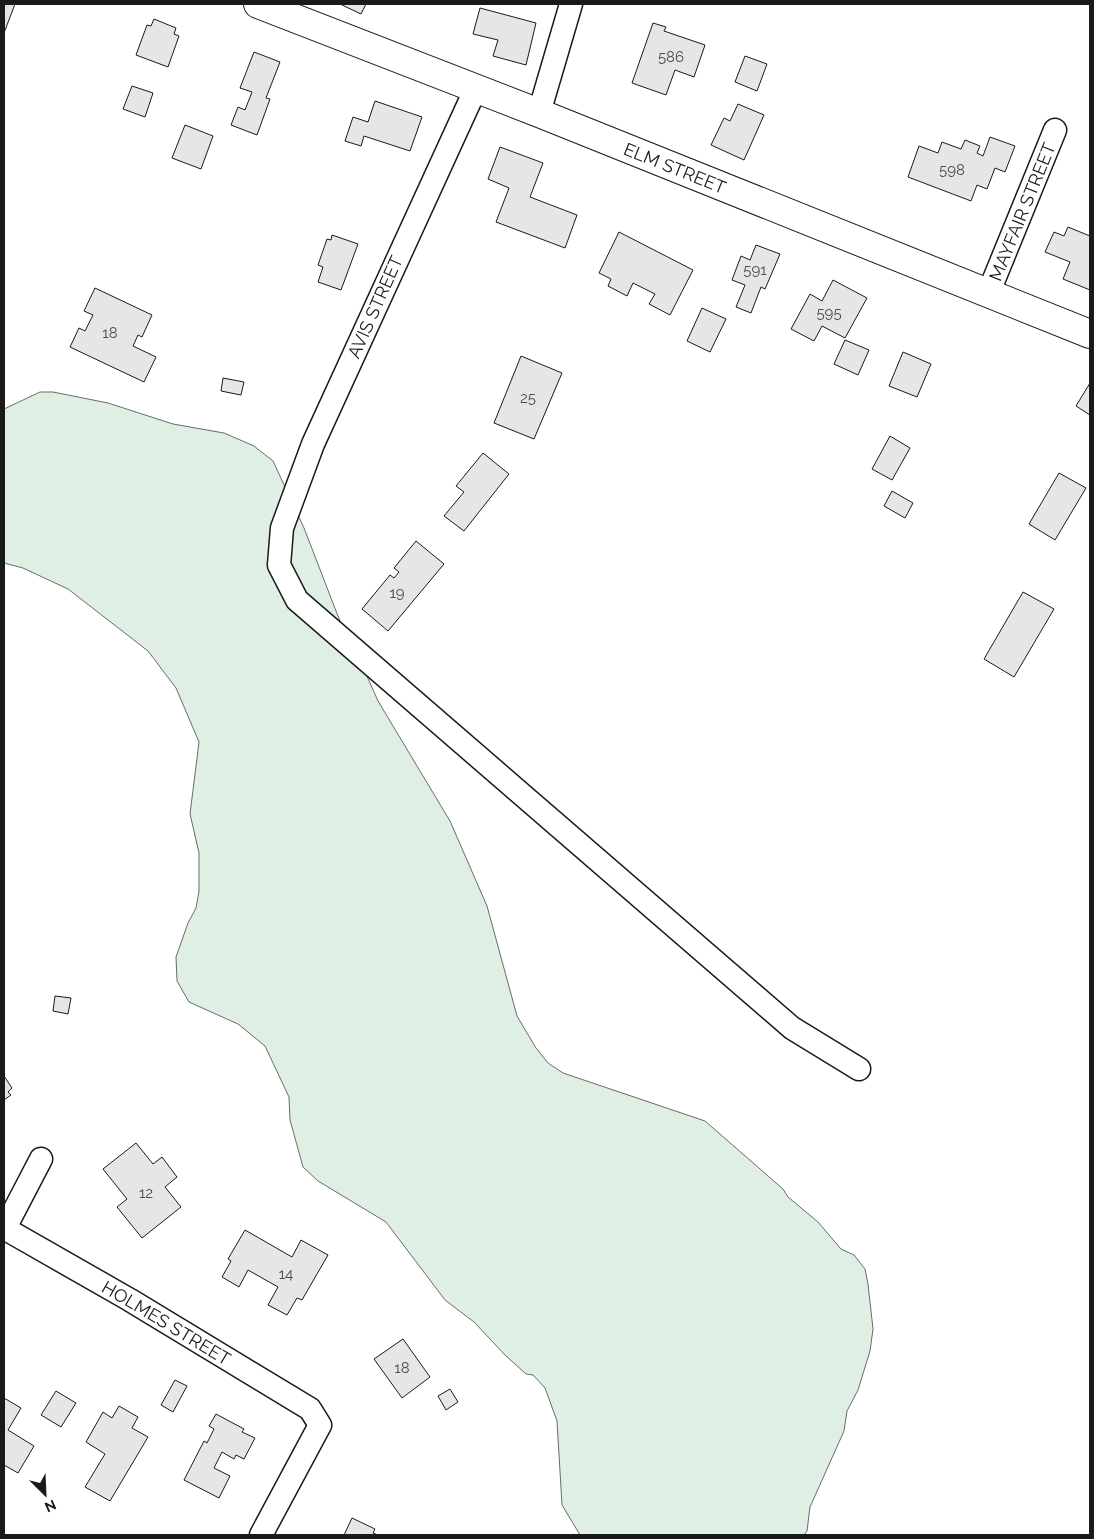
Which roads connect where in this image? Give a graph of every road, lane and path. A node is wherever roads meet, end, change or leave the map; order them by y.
1 (258, 4) edge
2 (571, 4) edge
3 (476, 88) junction
4 (539, 113) junction
5 (1054, 130) dead end
6 (988, 294) junction
7 (1090, 334) edge
8 (859, 1069) dead end
9 (41, 1159) dead end
10 (4, 1228) edge
11 (261, 1535) edge

1 - 3 street, ELM STREET
2 - 4 street
3 - 4 street, ELM STREET
3 - 8 street, AVIS STREET
4 - 6 street, ELM STREET
5 - 6 street, MAYFAIR STREET
6 - 7 street, ELM STREET
9 - 10 street
10 - 11 street, HOLMES STREET

